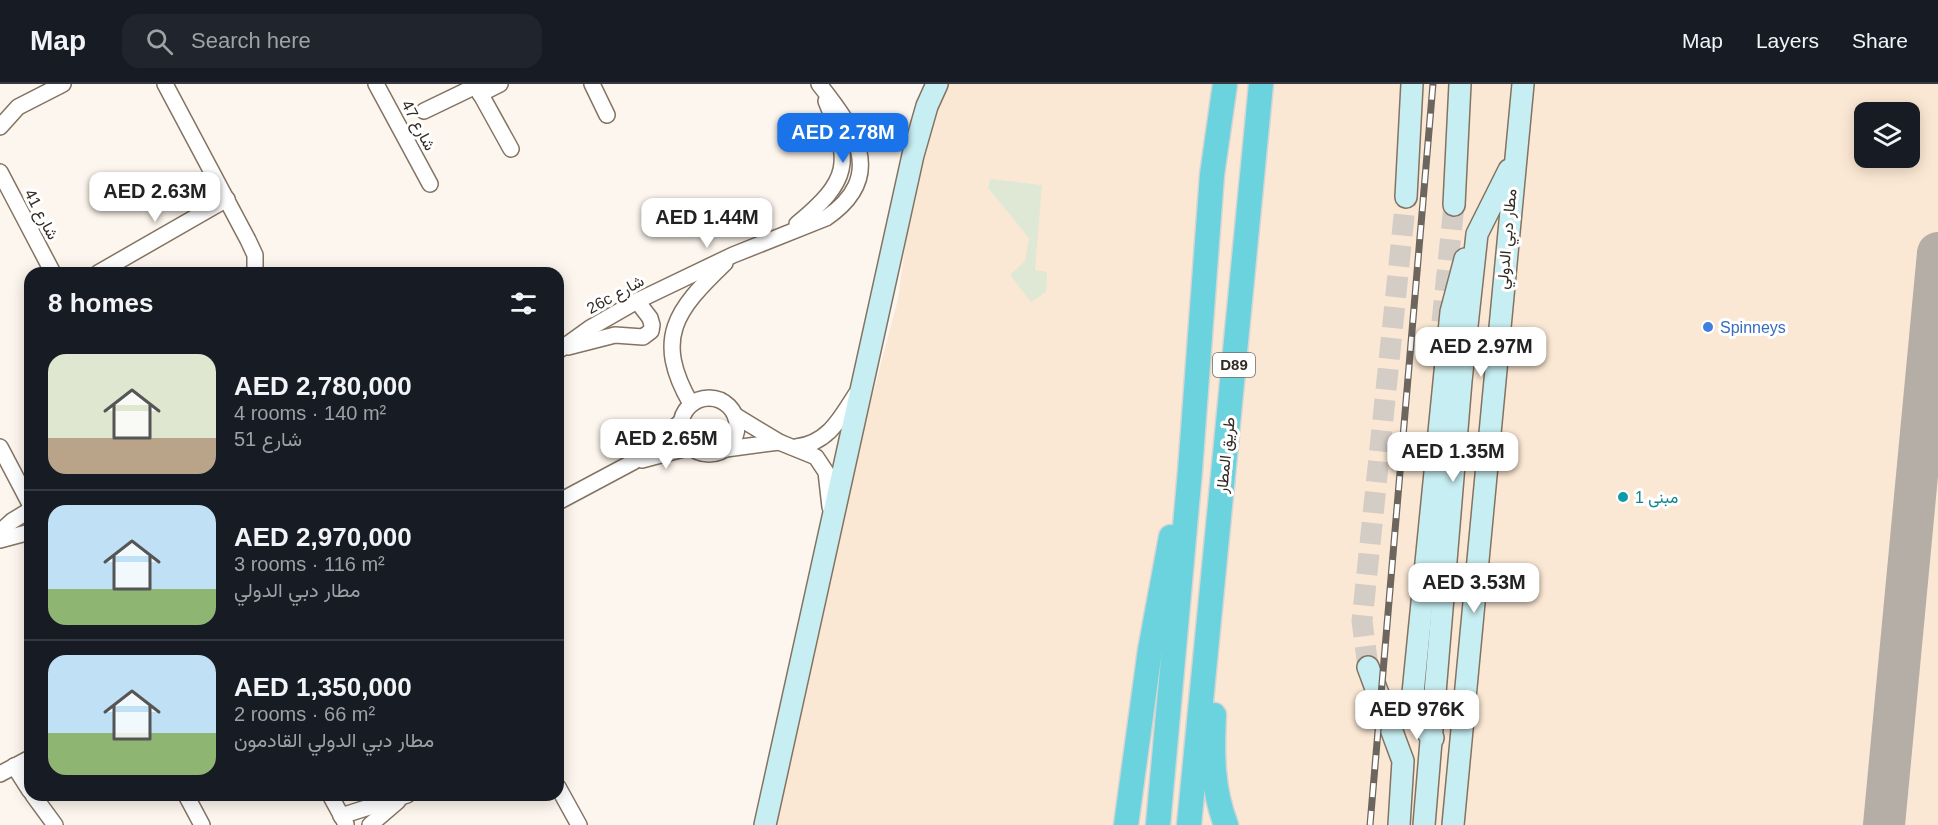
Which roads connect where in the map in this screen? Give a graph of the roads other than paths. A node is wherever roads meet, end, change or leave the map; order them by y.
1 (63, 84) edge
2 (165, 84) edge
3 (376, 84) edge
4 (500, 84) edge
5 (592, 84) edge
6 (819, 84) edge
7 (937, 84) edge
8 (1225, 84) edge
9 (1261, 84) edge
10 (1412, 84) edge
11 (1460, 84) edge
12 (1523, 84) edge
13 (477, 88) edge
14 (424, 111) dead end
15 (607, 115) dead end
16 (0, 127) edge
17 (511, 149) dead end
18 (1513, 163) junction
19 (0, 172) edge
20 (430, 184) dead end
21 (1406, 197) tunnel mouth
22 (227, 199) junction
23 (1454, 205) tunnel mouth
24 (1477, 234) junction
25 (733, 255) junction
26 (50, 267) edge
27 (108, 267) edge
28 (255, 267) edge
29 (637, 301) junction
30 (564, 347) edge
31 (564, 348) edge
32 (861, 387) junction
33 (691, 404) junction
34 (736, 416) junction
35 (682, 421) junction
36 (779, 442) junction
37 (0, 447) edge
38 (691, 447) junction
39 (796, 447) junction
40 (726, 449) junction
41 (633, 462) junction
42 (1190, 471) junction
43 (24, 493) edge
44 (564, 499) edge
45 (24, 514) edge
46 (831, 517) junction
47 (0, 532) edge
48 (24, 534) edge
49 (0, 540) edge
50 (1445, 596) junction
51 (1207, 615) junction
52 (1469, 646) junction
53 (1408, 663) dead end
54 (1368, 667) tunnel mouth
55 (1432, 738) junction
56 (24, 761) edge
57 (14, 766) junction
58 (0, 774) edge
59 (1404, 774) junction
60 (24, 782) edge
61 (564, 798) edge
62 (38, 801) edge
63 (46, 801) edge
64 (189, 801) edge
65 (333, 801) edge
66 (394, 801) edge
67 (399, 801) edge
68 (52, 820) edge
69 (344, 821) edge
70 (202, 825) edge
71 (370, 825) edge
72 (579, 825) edge
73 (765, 825) edge
74 (1126, 825) edge
75 (1158, 825) edge
76 (1189, 825) edge
77 (1226, 825) edge
78 (1399, 825) edge
79 (1424, 825) edge
80 (1453, 825) edge

1 - 16 street
2 - 22 street
3 - 20 street, شارع 47
4 - 13 street
5 - 15 street
6 - 25 street, 26c شارع
7 - 32 main road
8 - 42 highway, طريق المطار / D89
9 - 51 highway, طريق المطار / D89
10 - 21 main road
11 - 23 main road
12 - 18 main road, مطار دبي الدولي
13 - 14 street
13 - 17 street
18 - 24 main road
18 - 52 main road, مطار دبي الدولي
19 - 26 street, شارع 41
22 - 27 street
22 - 28 street
24 - 50 main road
24 - 55 main road
25 - 29 street, 26c شارع
25 - 33 street
29 - 30 street, 26c شارع
29 - 31 street
32 - 39 street
32 - 46 main road
33 - 34 street
33 - 35 street
34 - 36 street
34 - 40 street
35 - 38 street
35 - 41 street
36 - 39 street
36 - 40 street
37 - 43 street
38 - 40 street
38 - 41 street
39 - 46 street
41 - 44 street
42 - 74 highway
42 - 75 highway, طريق المطار / D89
45 - 47 street
46 - 73 main road
48 - 49 street
50 - 52 main road
50 - 55 main road
51 - 76 highway, طريق المطار / D89
51 - 77 highway
52 - 80 main road, مطار دبي الدولي
53 - 59 main road
54 - 59 main road
55 - 79 main road
56 - 57 street
57 - 58 street
57 - 60 street
59 - 78 main road
61 - 72 street
62 - 68 street
63 - 68 street
64 - 70 street
65 - 69 street
66 - 69 street
67 - 71 street

